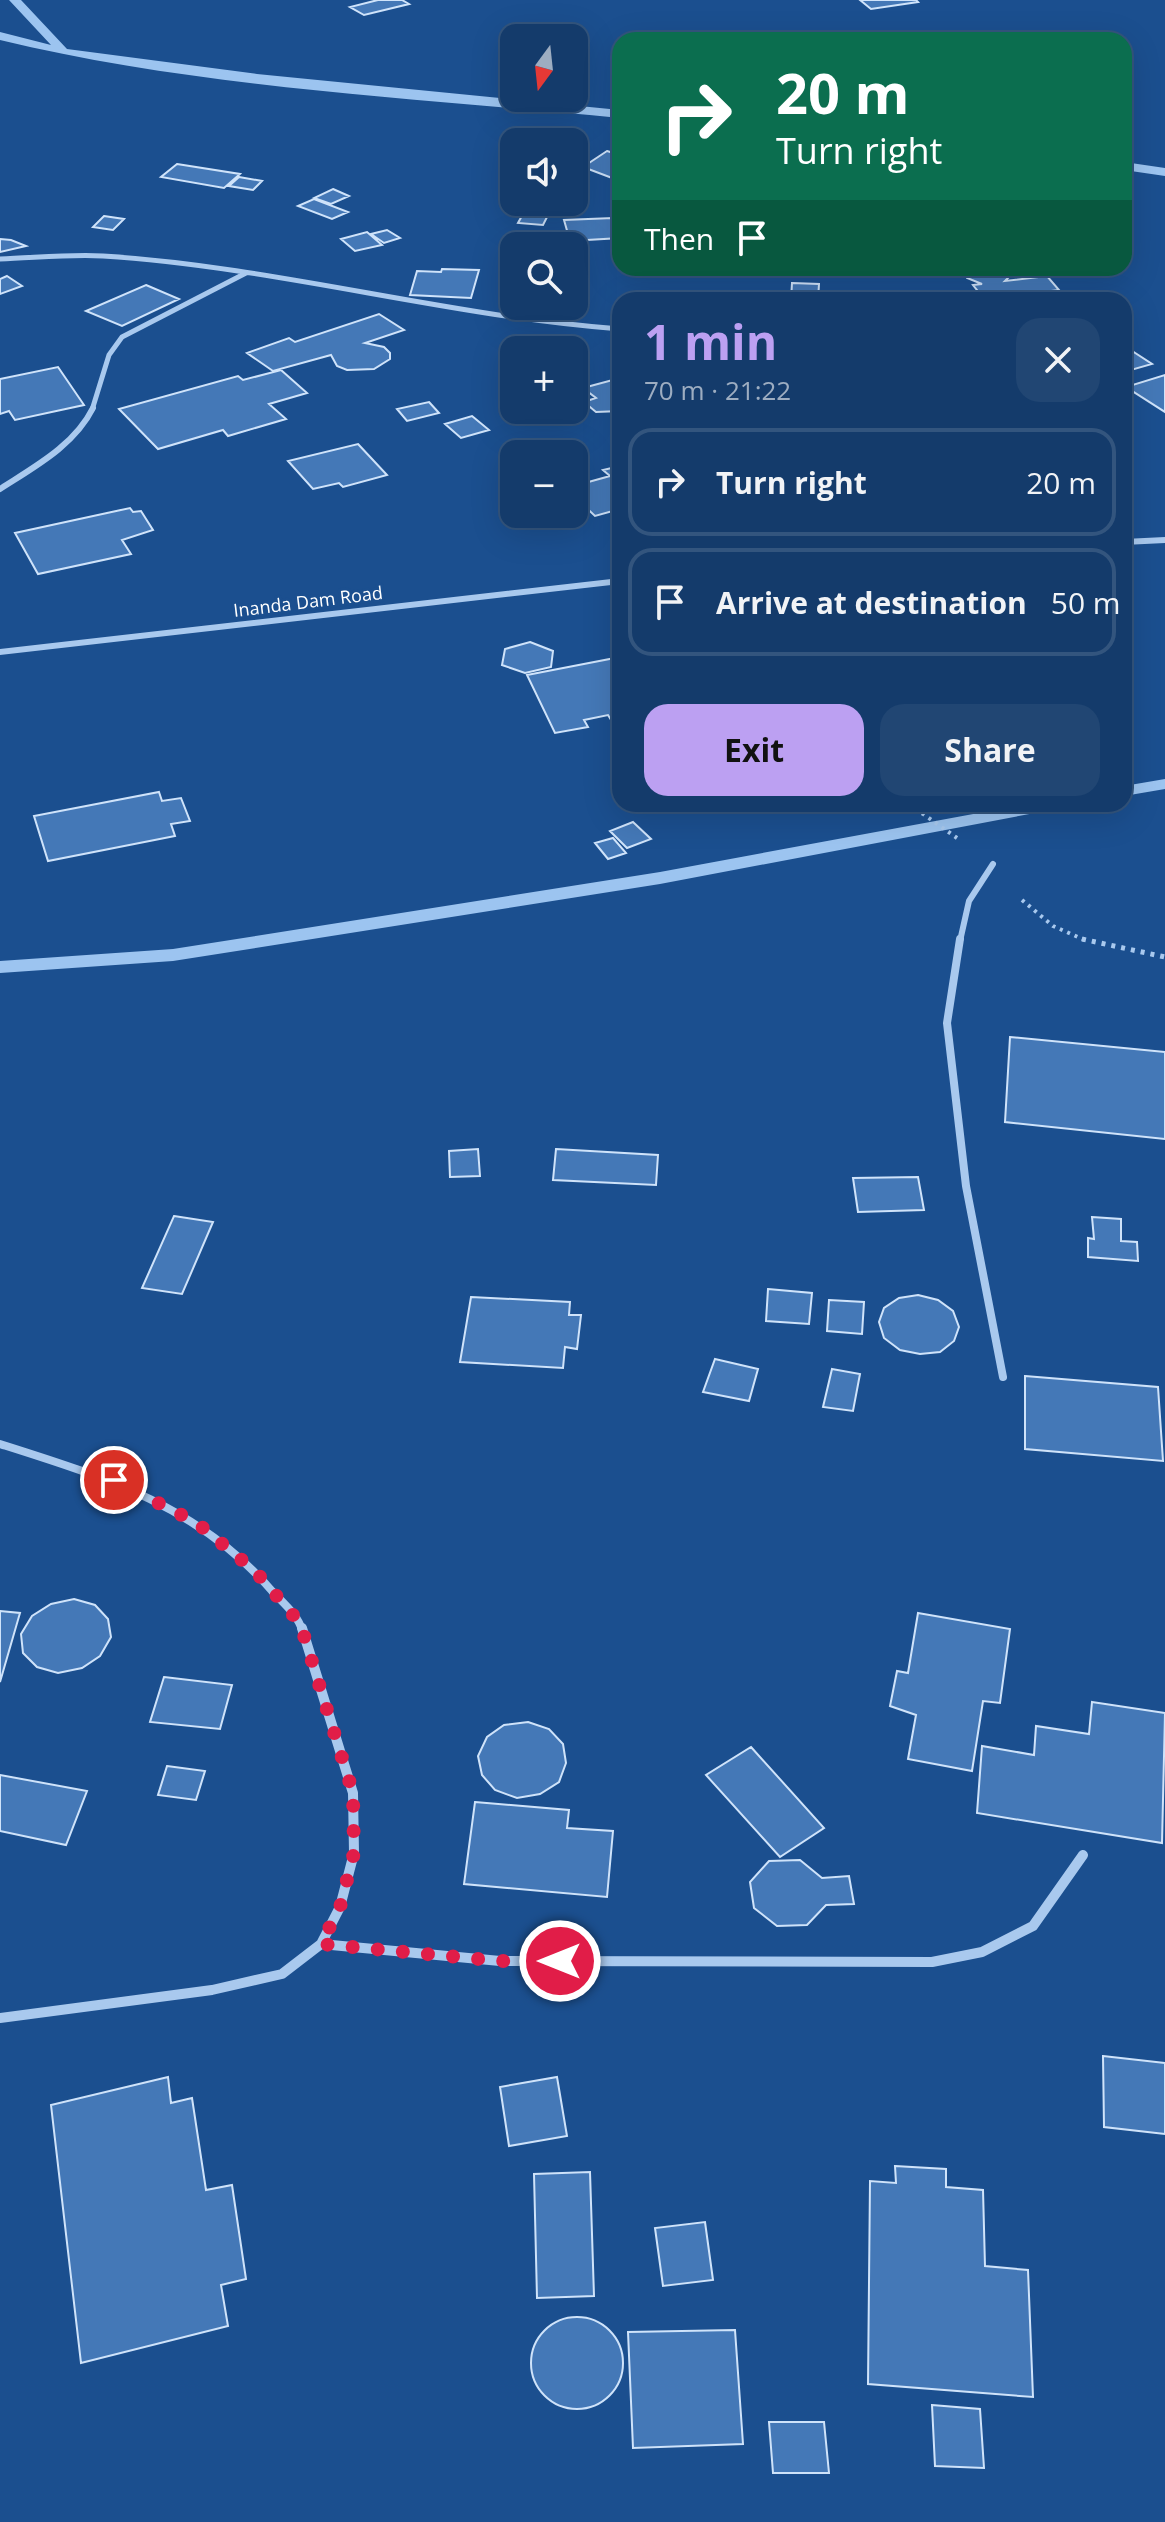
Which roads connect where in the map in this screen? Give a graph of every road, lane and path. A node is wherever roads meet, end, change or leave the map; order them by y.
1 (0, 259) edge
2 (247, 273) junction
3 (612, 328) edge
4 (0, 489) edge
5 (1165, 540) edge
6 (1132, 542) edge
7 (612, 582) edge
8 (0, 652) edge
9 (920, 812) edge
10 (993, 864) junction
11 (1165, 957) edge
12 (1003, 1377) dead end
13 (0, 1444) edge
14 (1083, 1855) dead end
15 (321, 1944) junction
16 (0, 2018) edge

1 - 2 street
2 - 3 street
2 - 4 street
5 - 6 street
7 - 8 street, Inanda Dam Road
9 - 10 path
10 - 11 path
10 - 12 street
13 - 15 street
14 - 15 street
15 - 16 street

